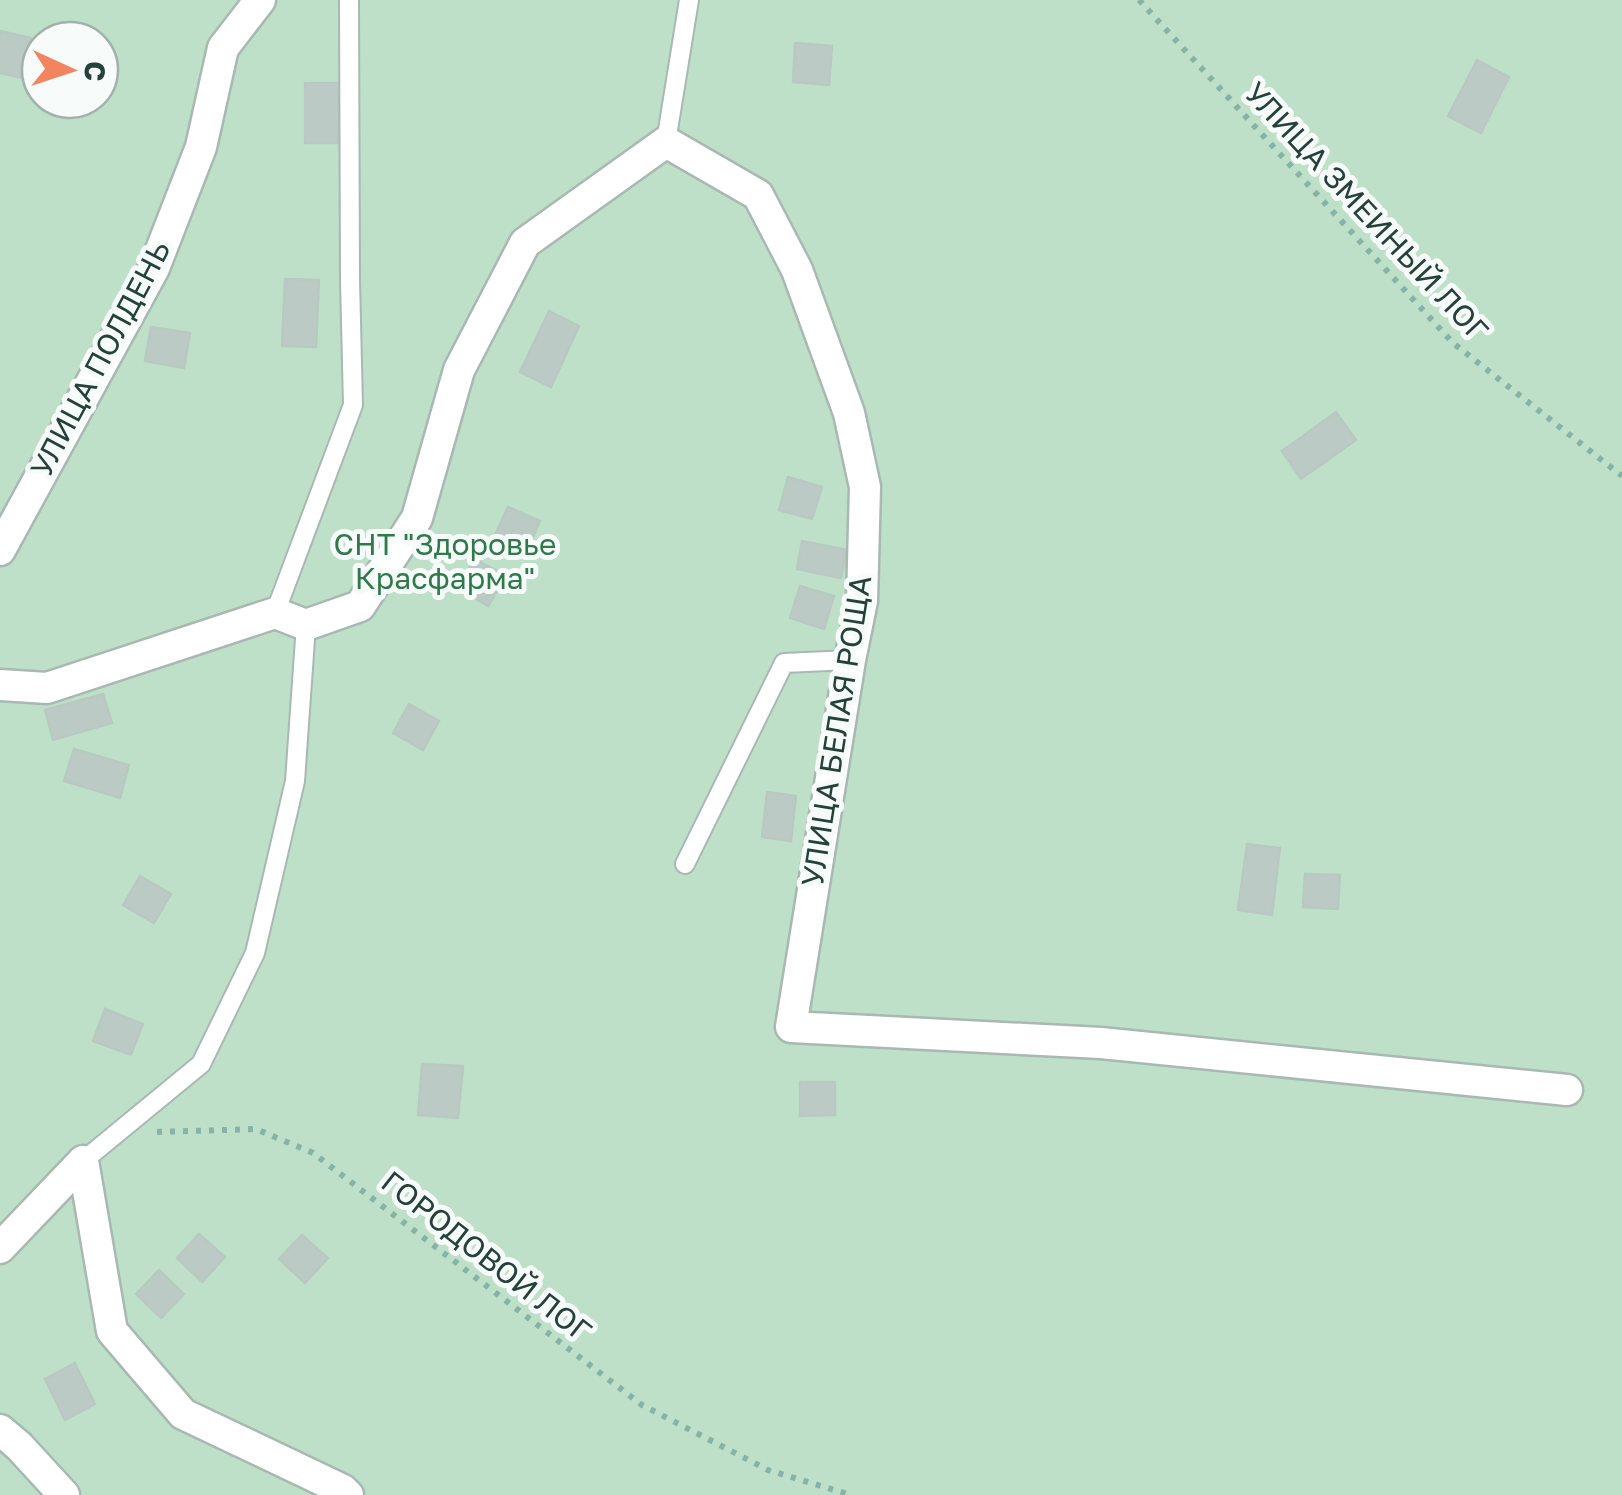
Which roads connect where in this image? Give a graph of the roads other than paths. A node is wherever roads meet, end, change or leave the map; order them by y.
1 (260, 0) edge
2 (348, 0) edge
3 (689, 0) edge
4 (666, 142) junction
5 (0, 550) edge
6 (275, 612) junction
7 (306, 625) junction
8 (850, 660) junction
9 (0, 685) edge
10 (685, 864) dead end
11 (1567, 1090) dead end
12 (83, 1161) junction
13 (0, 1248) edge
14 (0, 1430) edge
15 (64, 1495) edge
16 (348, 1495) edge

1 - 5 street, УЛИЦА ПОЛДЕНЬ
2 - 6 lane
3 - 4 lane
4 - 7 street
4 - 8 street, УЛИЦА БЕЛАЯ РОЩА
6 - 7 street
6 - 9 street
7 - 12 lane
8 - 10 lane
8 - 11 street, УЛИЦА БЕЛАЯ РОЩА
12 - 13 street
12 - 16 street
14 - 15 street

